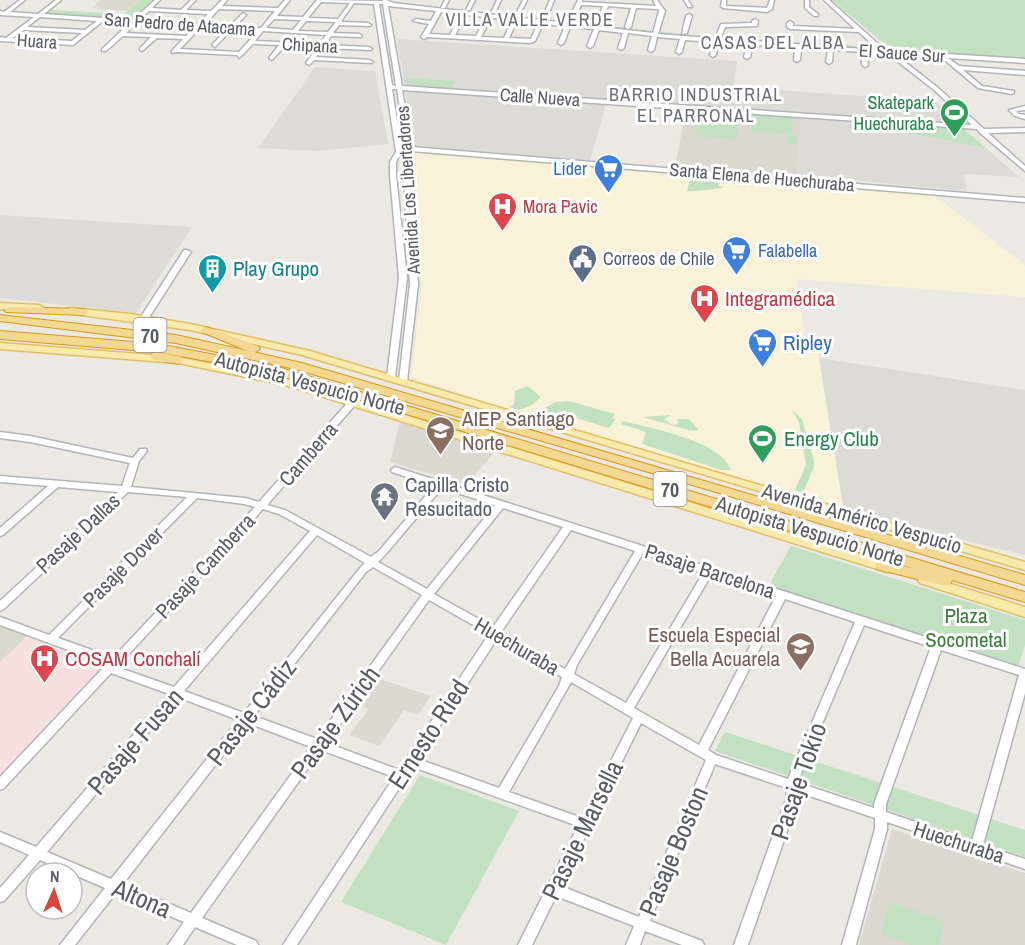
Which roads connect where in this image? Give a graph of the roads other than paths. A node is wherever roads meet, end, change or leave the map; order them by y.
1 (23, 0) edge
2 (58, 0) edge
3 (158, 0) edge
4 (194, 0) edge
5 (225, 0) edge
6 (288, 0) edge
7 (320, 0) edge
8 (447, 0) edge
9 (473, 0) edge
10 (499, 0) edge
11 (525, 0) edge
12 (552, 0) edge
13 (655, 0) edge
14 (686, 0) edge
15 (724, 0) edge
16 (772, 0) edge
17 (807, 0) edge
18 (817, 0) edge
19 (827, 0) edge
20 (354, 1) edge
21 (387, 1) edge
22 (579, 1) edge
23 (376, 2) edge
24 (418, 3) edge
25 (606, 4) junction
26 (634, 6) junction
27 (690, 6) dead end
28 (218, 7) junction
29 (662, 8) junction
30 (147, 9) junction
31 (441, 9) junction
32 (279, 10) junction
33 (182, 11) junction
34 (466, 12) junction
35 (3, 13) edge
36 (212, 13) junction
37 (39, 15) junction
38 (243, 15) dead end
39 (491, 15) junction
40 (816, 15) dead end
41 (689, 16) dead end
42 (0, 17) edge
43 (273, 17) junction
44 (516, 17) junction
45 (721, 18) dead end
46 (102, 19) junction
47 (305, 19) junction
48 (542, 20) junction
49 (135, 21) junction
50 (416, 21) dead end
51 (339, 22) junction
52 (433, 22) junction
53 (569, 23) junction
54 (755, 23) dead end
55 (726, 24) junction
56 (200, 25) junction
57 (368, 25) dead end
58 (790, 25) dead end
59 (598, 26) junction
60 (232, 27) junction
61 (22, 28) junction
62 (263, 29) junction
63 (627, 29) junction
64 (295, 31) junction
65 (87, 32) junction
66 (862, 32) junction
67 (656, 33) junction
68 (122, 34) junction
69 (330, 34) junction
70 (156, 36) junction
71 (359, 36) dead end
72 (683, 36) junction
73 (452, 37) junction
74 (187, 38) junction
75 (478, 38) junction
76 (717, 38) junction
77 (0, 39) edge
78 (8, 39) junction
79 (506, 40) junction
80 (749, 41) junction
81 (251, 42) junction
82 (283, 44) junction
83 (561, 44) dead end
84 (215, 45) dead end
85 (321, 46) junction
86 (590, 46) dead end
87 (798, 46) junction
88 (621, 48) dead end
89 (831, 48) junction
90 (142, 49) dead end
91 (369, 49) dead end
92 (104, 50) dead end
93 (651, 50) dead end
94 (882, 50) junction
95 (864, 51) junction
96 (680, 52) dead end
97 (713, 55) dead end
98 (943, 56) junction
99 (747, 57) dead end
100 (960, 57) junction
101 (272, 58) dead end
102 (797, 60) dead end
103 (1025, 61) edge
104 (370, 62) dead end
105 (828, 62) dead end
106 (865, 65) dead end
107 (959, 69) junction
108 (986, 70) junction
109 (1025, 73) edge
110 (390, 87) junction
111 (400, 87) junction
112 (992, 90) junction
113 (1012, 92) dead end
114 (1025, 108) edge
115 (1025, 117) edge
116 (1025, 130) edge
117 (981, 131) junction
118 (399, 150) junction
119 (409, 150) junction
120 (1025, 169) edge
121 (1025, 200) edge
122 (187, 252) dead end
123 (0, 306) edge
124 (0, 310) edge
125 (83, 312) junction
126 (0, 318) edge
127 (143, 320) junction
128 (206, 330) junction
129 (0, 335) edge
130 (77, 341) junction
131 (0, 346) edge
132 (178, 360) junction
133 (298, 366) junction
134 (397, 379) junction
135 (353, 402) junction
136 (0, 435) edge
137 (143, 451) dead end
138 (135, 461) junction
139 (395, 470) dead end
140 (0, 479) edge
141 (57, 483) junction
142 (440, 484) junction
143 (126, 489) junction
144 (195, 495) junction
145 (501, 504) junction
146 (262, 505) junction
147 (569, 526) junction
148 (316, 530) junction
149 (0, 533) edge
150 (641, 549) junction
151 (372, 562) junction
152 (882, 566) junction
153 (1025, 566) edge
154 (709, 570) junction
155 (1025, 580) edge
156 (428, 594) junction
157 (782, 595) junction
158 (1025, 598) edge
159 (0, 606) edge
160 (1025, 612) edge
161 (861, 620) junction
162 (0, 621) edge
163 (495, 633) junction
164 (51, 639) junction
165 (937, 645) junction
166 (110, 668) junction
167 (1025, 673) edge
168 (568, 675) junction
169 (177, 692) junction
170 (633, 713) junction
171 (246, 718) junction
172 (319, 745) junction
173 (707, 755) junction
174 (411, 761) junction
175 (401, 775) junction
176 (0, 785) edge
177 (793, 786) junction
178 (502, 794) junction
179 (881, 816) junction
180 (585, 824) junction
181 (0, 837) edge
182 (976, 847) junction
183 (38, 853) junction
184 (1025, 864) edge
185 (114, 886) junction
186 (553, 890) junction
187 (0, 897) edge
188 (193, 920) junction
189 (642, 924) junction
190 (67, 945) edge
191 (175, 945) edge
192 (251, 945) edge
193 (290, 945) edge
194 (525, 945) edge
195 (633, 945) edge
196 (698, 945) edge
197 (741, 945) edge
198 (849, 945) edge

1 - 35 street
2 - 37 street
3 - 30 street
4 - 33 street
5 - 28 street
6 - 32 street
7 - 20 street
7 - 47 street
8 - 31 street
9 - 34 street
10 - 39 street
11 - 44 street
12 - 48 street
13 - 29 street
14 - 27 street
15 - 16 street
17 - 40 street
18 - 19 street
19 - 66 street
20 - 23 street
20 - 51 street
21 - 23 street
21 - 24 street
21 - 31 street
21 - 111 street, Avenida Los Libertadores
22 - 25 street
22 - 53 street
23 - 110 street, Avenida Los Libertadores
24 - 31 street
25 - 26 street
25 - 59 street
26 - 29 street
26 - 63 street
28 - 32 street
28 - 36 street
29 - 67 street
30 - 33 street
30 - 49 street
31 - 34 street
31 - 52 street
32 - 43 street
33 - 36 street
34 - 39 street
34 - 73 street
35 - 37 street, San Pedro de Atacama
35 - 42 street
36 - 56 street
37 - 46 street, San Pedro de Atacama
37 - 61 street
38 - 60 street
39 - 44 street
39 - 75 street
41 - 72 street
43 - 47 street
43 - 62 street
44 - 48 street
44 - 79 street
45 - 55 street
46 - 49 street, San Pedro de Atacama
46 - 65 street
47 - 51 street
47 - 64 street
48 - 53 street
48 - 79 street
49 - 56 street, San Pedro de Atacama
49 - 68 street
50 - 52 street
51 - 57 street
51 - 69 street
52 - 73 street
53 - 59 street
53 - 83 street
54 - 55 street
55 - 76 street
56 - 60 street, San Pedro de Atacama
56 - 74 street
58 - 66 street
59 - 63 street
59 - 86 street
60 - 62 street, San Pedro de Atacama
60 - 84 street
61 - 65 street
61 - 78 street
62 - 64 street, San Pedro de Atacama
62 - 81 street
63 - 67 street
63 - 88 street
64 - 69 street, San Pedro de Atacama
65 - 78 street, Huara
66 - 94 street
67 - 72 street
67 - 93 street
68 - 70 street
68 - 92 street
69 - 71 street, San Pedro de Atacama
69 - 85 street
70 - 74 street
70 - 90 street
72 - 76 street
72 - 96 street
73 - 75 street
74 - 81 street
75 - 79 street
76 - 80 street
76 - 97 street
77 - 78 street, Huara
80 - 87 street, El Sauce Sur
80 - 94 street
80 - 99 street
81 - 82 street, Chipana
82 - 85 street, Chipana
82 - 101 street
85 - 91 street, Chipana
85 - 104 street
87 - 89 street, El Sauce Sur
87 - 102 street
89 - 95 street, El Sauce Sur
89 - 105 street
94 - 95 street, El Sauce Sur
94 - 98 street, El Sauce Sur
94 - 117 street
95 - 106 street
98 - 100 street, El Sauce Sur
98 - 107 street
100 - 103 street, El Sauce Sur
100 - 107 street
107 - 108 street
107 - 112 street
108 - 109 street
108 - 112 street
110 - 111 street, Calle Nueva
110 - 118 street, Avenida Los Libertadores
111 - 117 street, Calle Nueva
111 - 119 street, Avenida Los Libertadores
112 - 113 street
114 - 115 street
116 - 117 street, Calle Nueva
117 - 120 street
118 - 119 street, Santa Elena de Huechuraba
118 - 134 street, Avenida Los Libertadores
119 - 121 street, Santa Elena de Huechuraba
119 - 134 street, Avenida Los Libertadores
122 - 127 street
123 - 125 main road, Avenida Américo Vespucio
124 - 125 highway
125 - 127 main road, Avenida Américo Vespucio
126 - 133 highway, Autopista Vespucio Norte / 70
127 - 128 main road, Avenida Américo Vespucio
128 - 133 highway
128 - 134 main road, Avenida Américo Vespucio
129 - 130 highway, Autopista Vespucio Norte / 70
130 - 132 highway
130 - 158 highway, Autopista Vespucio Norte / 70
131 - 132 main road, Avenida Américo Vespucio
132 - 135 main road, Avenida Américo Vespucio
133 - 155 highway, Autopista Vespucio Norte / 70
134 - 153 main road, Avenida Américo Vespucio
135 - 146 street, Camberra
135 - 152 main road, Avenida Américo Vespucio
136 - 138 street
137 - 138 street, Pasaje Dallas
138 - 143 street, Pasaje Dallas
139 - 142 street, Pasaje Barcelona
140 - 141 street, Huechuraba
141 - 143 street, Huechuraba
141 - 149 street
142 - 145 street, Pasaje Barcelona
142 - 151 street, Pasaje Cádiz
143 - 144 street, Huechuraba
143 - 159 street, Pasaje Dallas
144 - 146 street, Huechuraba
144 - 164 street, Pasaje Dover
145 - 147 street, Pasaje Barcelona
145 - 156 street, Pasaje Zúrich
146 - 148 street, Huechuraba
146 - 166 street, Pasaje Camberra
147 - 150 street, Pasaje Barcelona
147 - 163 street, Ernesto Ried
148 - 151 street, Huechuraba
148 - 169 street, Pasaje Fusan
150 - 154 street, Pasaje Barcelona
150 - 168 street
151 - 156 street, Huechuraba
151 - 171 street, Pasaje Cádiz
152 - 158 highway
152 - 160 main road, Avenida Américo Vespucio
154 - 157 street, Pasaje Barcelona
154 - 170 street, Pasaje Marsella
156 - 163 street, Huechuraba
156 - 172 street, Pasaje Zúrich
157 - 161 street, Pasaje Barcelona
157 - 173 street, Pasaje Boston
161 - 165 street, Pasaje Barcelona
161 - 177 street, Pasaje Tokio
162 - 164 street
163 - 168 street, Huechuraba
163 - 174 street, Ernesto Ried
164 - 166 street
165 - 167 street, Pasaje Barcelona
165 - 179 street
166 - 169 street
166 - 176 street, Pasaje Camberra
167 - 182 street
168 - 170 street, Huechuraba
168 - 178 street
169 - 171 street
169 - 183 street, Pasaje Fusan
170 - 173 street, Huechuraba
170 - 180 street, Pasaje Marsella
171 - 172 street
171 - 185 street, Pasaje Cádiz
172 - 175 street
172 - 188 street, Pasaje Zúrich
173 - 177 street, Huechuraba
173 - 189 street, Pasaje Boston
174 - 175 street, Ernesto Ried
174 - 178 street
175 - 193 street, Ernesto Ried
177 - 179 street, Huechuraba
177 - 197 street, Pasaje Tokio
178 - 180 street
179 - 182 street, Huechuraba
179 - 198 street
180 - 186 street, Pasaje Marsella
181 - 183 street, Altona
182 - 184 street, Huechuraba
183 - 185 street, Altona
183 - 187 street, Pasaje Fusan
185 - 188 street, Altona
185 - 190 street, Pasaje Cádiz
186 - 189 street
186 - 194 street, Pasaje Marsella
188 - 191 street, Pasaje Zúrich
188 - 192 street, Altona
189 - 195 street, Pasaje Boston
189 - 196 street

